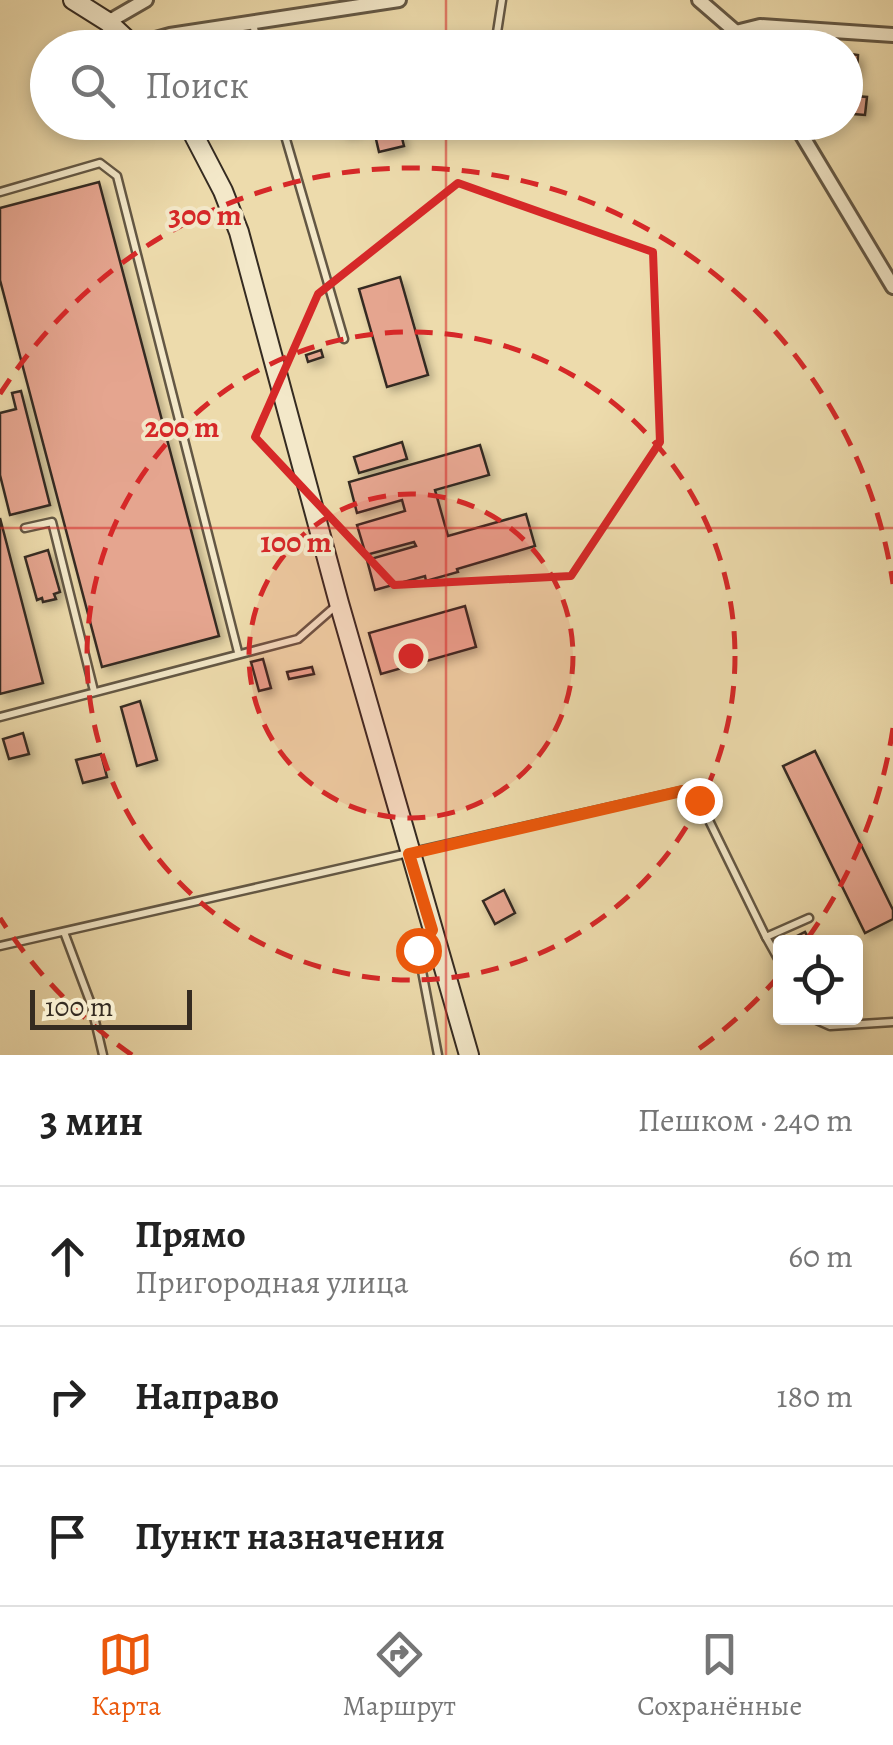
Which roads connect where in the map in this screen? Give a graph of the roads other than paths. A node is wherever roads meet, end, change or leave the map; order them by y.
1 (73, 0) edge
2 (146, 0) edge
3 (399, 0) edge
4 (502, 0) edge
5 (699, 0) edge
6 (108, 22) junction
7 (252, 23) junction
8 (117, 30) edge
9 (204, 30) edge
10 (254, 30) edge
11 (497, 30) edge
12 (734, 30) edge
13 (744, 30) edge
14 (813, 30) edge
15 (863, 34) edge
16 (893, 36) edge
17 (197, 140) edge
18 (286, 140) edge
19 (805, 140) edge
20 (0, 192) edge
21 (893, 286) edge
22 (344, 339) dead end
23 (25, 528) dead end
24 (339, 603) junction
25 (238, 652) junction
26 (94, 691) junction
27 (0, 717) edge
28 (409, 854) junction
29 (809, 918) dead end
30 (432, 930) junction
31 (64, 932) junction
32 (766, 937) junction
33 (0, 946) edge
34 (773, 950) edge
35 (893, 1022) edge
36 (863, 1024) edge
37 (103, 1055) edge
38 (438, 1055) edge
39 (469, 1055) edge

1 - 6 street
2 - 6 street
3 - 7 street
4 - 11 lane
5 - 12 street
6 - 8 street
7 - 9 street
7 - 10 lane
13 - 14 street
15 - 16 street
17 - 24 street
18 - 22 lane
19 - 21 street
20 - 25 lane
23 - 26 lane
24 - 25 lane
24 - 28 street
25 - 26 lane
26 - 27 lane
28 - 30 street
28 - 31 lane
28 - 32 lane
29 - 32 lane
30 - 38 lane
30 - 39 street
31 - 33 lane
31 - 37 lane
32 - 34 lane
35 - 36 lane

